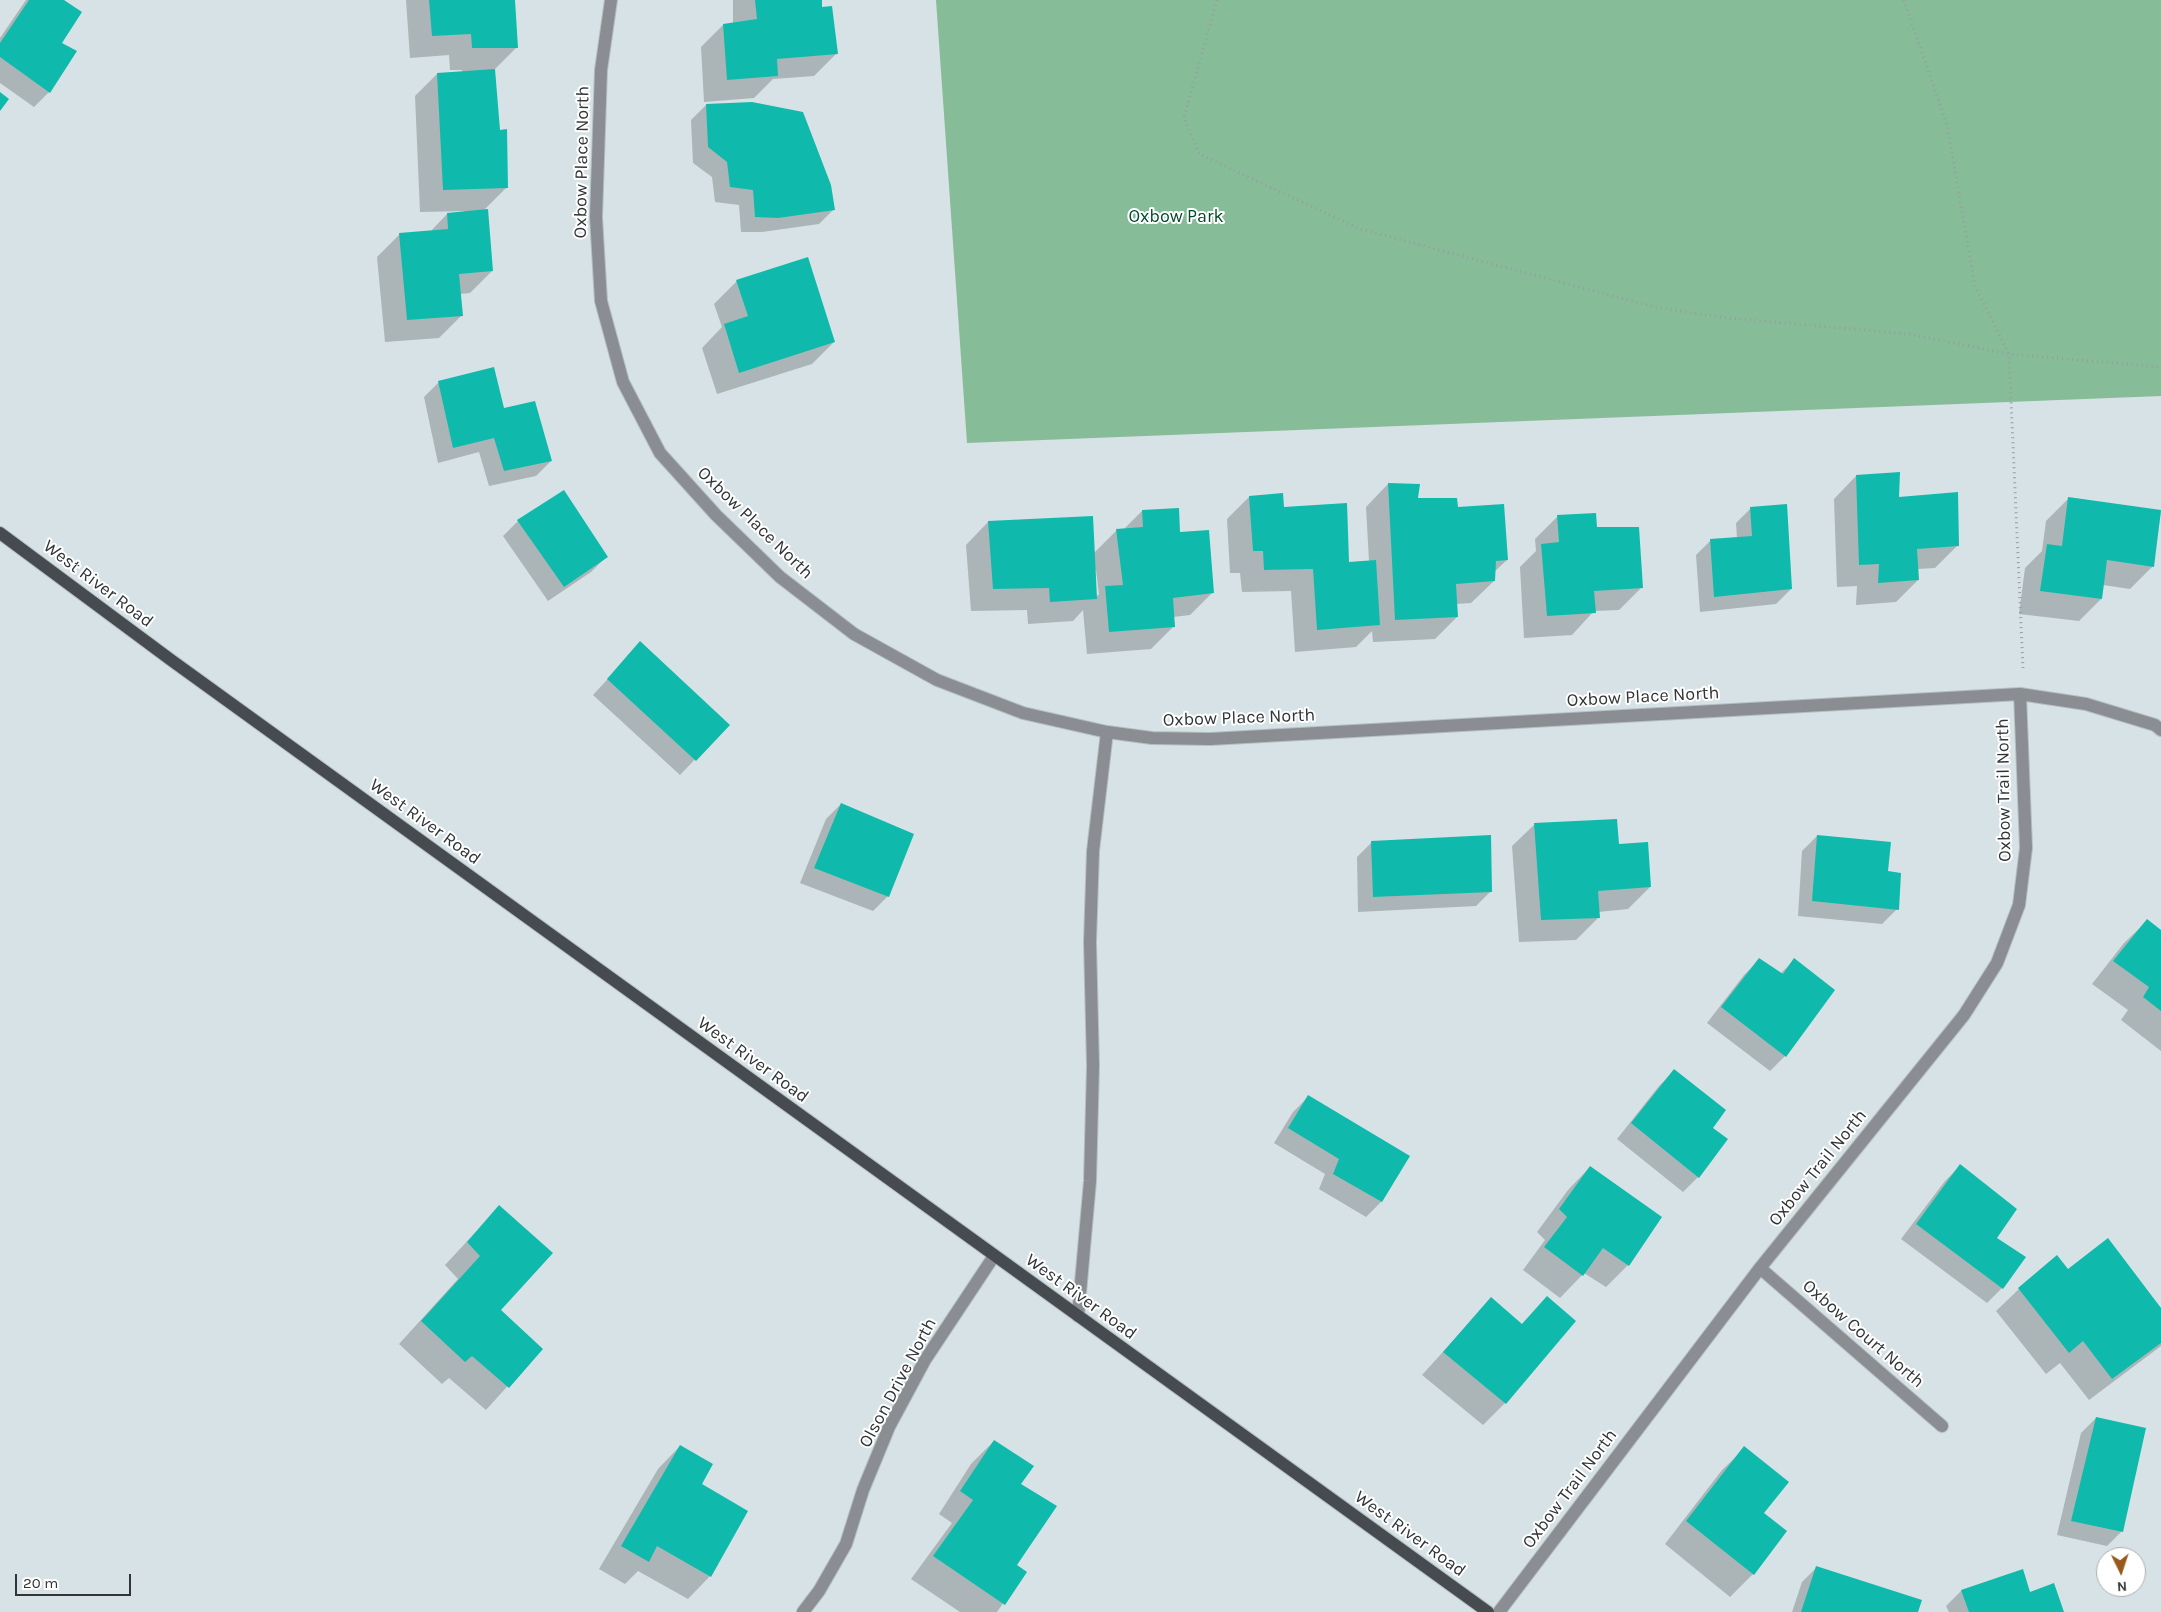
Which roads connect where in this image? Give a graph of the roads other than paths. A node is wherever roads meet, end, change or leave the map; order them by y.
1 (611, 0) edge
2 (0, 532) edge
3 (2020, 694) junction
4 (2161, 730) edge
5 (1107, 732) junction
6 (994, 1256) junction
7 (1760, 1268) junction
8 (1078, 1316) junction
9 (1942, 1426) dead end
10 (803, 1612) edge
11 (1488, 1612) edge
12 (1499, 1612) edge

1 - 5 street, Oxbow Place North
2 - 6 main road, West River Road
3 - 4 street, Oxbow Place North
3 - 5 street, Oxbow Place North
3 - 7 street, Oxbow Trail North
5 - 8 street
6 - 8 main road, West River Road
6 - 10 street, Olson Drive North
7 - 9 street, Oxbow Court North
7 - 12 street, Oxbow Trail North
8 - 11 main road, West River Road

